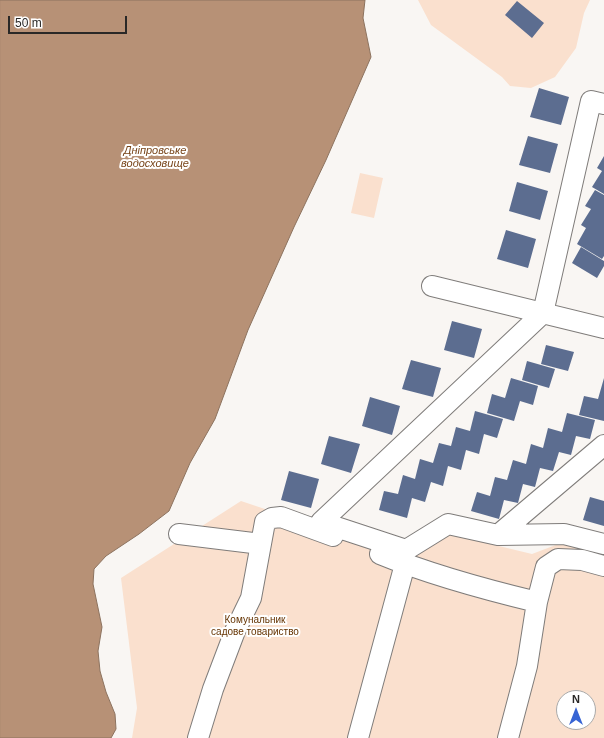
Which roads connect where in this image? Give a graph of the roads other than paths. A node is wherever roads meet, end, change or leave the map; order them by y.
1 (604, 104) edge
2 (432, 286) dead end
3 (543, 313) junction
4 (604, 328) edge
5 (604, 445) edge
6 (180, 534) dead end
7 (498, 535) junction
8 (261, 544) junction
9 (604, 544) edge
10 (405, 564) junction
11 (604, 566) edge
12 (537, 602) junction
13 (198, 738) edge
14 (358, 738) edge
15 (508, 738) edge

1 - 3 lane
2 - 3 lane
3 - 4 lane
3 - 7 lane
5 - 7 lane
6 - 8 lane
7 - 9 lane
8 - 10 lane
8 - 13 lane
10 - 12 lane
10 - 14 lane
11 - 12 lane
12 - 15 lane

